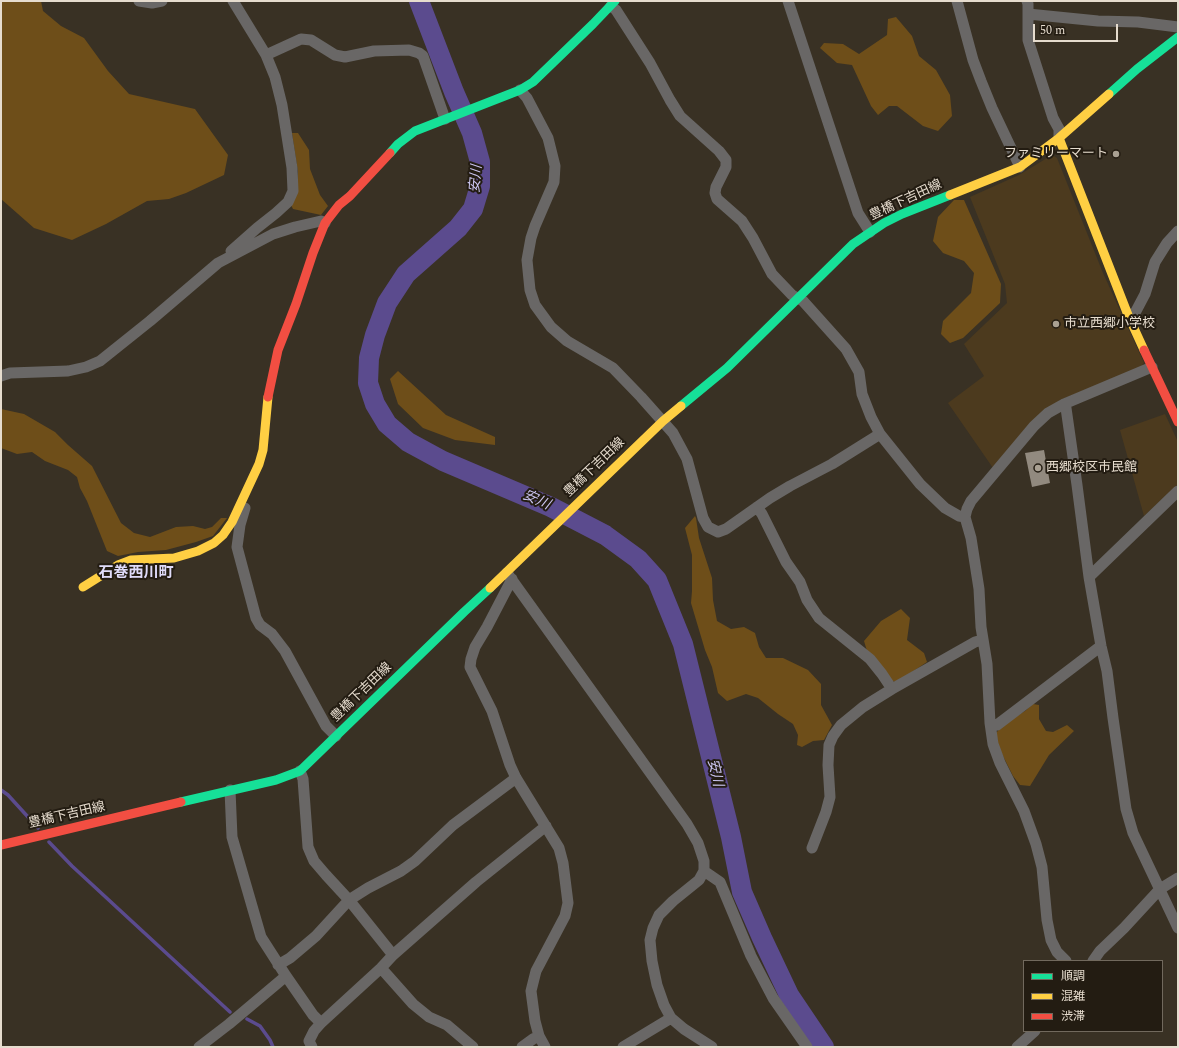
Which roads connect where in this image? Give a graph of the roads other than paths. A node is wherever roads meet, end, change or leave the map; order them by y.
1 (139, 1) edge
2 (162, 1) edge
3 (233, 1) edge
4 (788, 1) edge
5 (957, 1) edge
6 (1027, 1) edge
7 (613, 3) edge
8 (1028, 14) junction
9 (1178, 27) edge
10 (1178, 37) edge
11 (266, 55) junction
12 (520, 90) junction
13 (449, 117) junction
14 (1059, 138) junction
15 (1020, 167) junction
16 (325, 223) junction
17 (1178, 231) edge
18 (870, 232) junction
19 (226, 258) junction
20 (799, 298) junction
21 (1128, 315) junction
22 (1152, 367) junction
23 (1, 376) edge
24 (1064, 404) junction
25 (663, 421) junction
26 (1178, 422) edge
27 (880, 434) junction
28 (1178, 491) edge
29 (244, 497) junction
30 (757, 507) junction
31 (965, 517) junction
32 (509, 576) junction
33 (1089, 577) junction
34 (83, 587) dead end
35 (982, 640) junction
36 (1101, 646) junction
37 (892, 689) junction
38 (990, 726) junction
39 (336, 736) junction
40 (300, 772) junction
41 (516, 778) junction
42 (230, 790) junction
43 (546, 826) junction
44 (1, 845) edge
45 (812, 848) dead end
46 (704, 871) junction
47 (1178, 878) edge
48 (1160, 889) junction
49 (349, 900) junction
50 (1178, 928) edge
51 (393, 955) junction
52 (1065, 960) edge
53 (1094, 960) edge
54 (278, 965) junction
55 (381, 968) junction
56 (286, 976) junction
57 (671, 1018) junction
58 (321, 1023) junction
59 (1034, 1032) edge
60 (539, 1036) junction
61 (199, 1047) edge
62 (312, 1047) edge
63 (473, 1047) edge
64 (522, 1047) edge
65 (544, 1047) edge
66 (623, 1047) edge
67 (712, 1047) edge
68 (807, 1047) edge
69 (1017, 1047) edge

1 - 2 street
3 - 11 street
4 - 18 street
5 - 15 street
6 - 8 street
7 - 12 main road
7 - 20 street
8 - 9 street
8 - 14 street
10 - 14 main road, 豊橋下吉田線
11 - 13 street
11 - 19 street
12 - 13 main road
12 - 25 street
13 - 16 main road
14 - 15 main road, 豊橋下吉田線
14 - 21 main road
15 - 18 main road, 豊橋下吉田線
16 - 19 street
16 - 29 main road
17 - 21 street
18 - 20 main road, 豊橋下吉田線
19 - 23 street
20 - 25 main road, 豊橋下吉田線
20 - 27 street
21 - 22 main road
22 - 24 street
22 - 26 main road
24 - 31 street
24 - 33 street
25 - 30 street
25 - 32 main road, 豊橋下吉田線
27 - 30 street
27 - 31 street
28 - 33 street
29 - 34 main road
29 - 39 street
30 - 37 street
31 - 35 street
32 - 39 main road, 豊橋下吉田線
32 - 41 street
32 - 46 street
33 - 36 street
35 - 37 street
35 - 38 street
36 - 38 street
36 - 48 street
37 - 45 street
38 - 52 street
39 - 40 main road, 豊橋下吉田線
40 - 42 main road, 豊橋下吉田線
40 - 49 street
41 - 43 street
41 - 49 street
42 - 44 main road, 豊橋下吉田線
42 - 54 street
43 - 51 street
43 - 60 street
46 - 57 street
46 - 68 street
47 - 48 street
48 - 50 street
48 - 53 street
49 - 51 street
49 - 54 street
51 - 55 street
54 - 56 street
55 - 58 street
55 - 63 street
56 - 58 street
56 - 61 street
57 - 66 street
57 - 67 street
58 - 62 street
59 - 69 street
60 - 64 street
60 - 65 street

